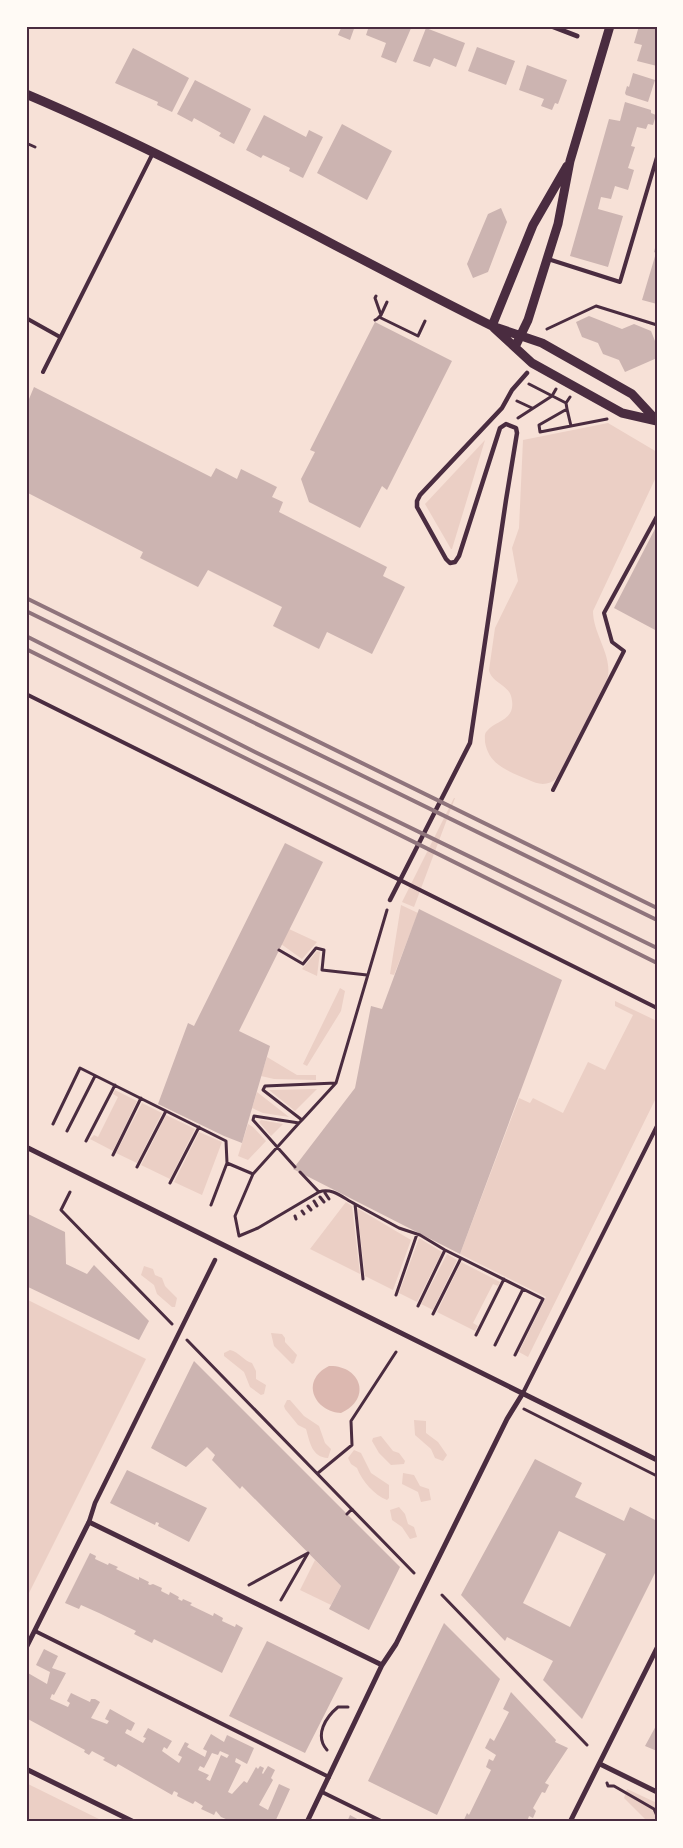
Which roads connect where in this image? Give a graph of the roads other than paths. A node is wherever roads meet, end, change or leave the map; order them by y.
1 (550, 26) edge
2 (610, 26) edge
3 (577, 36) dead end
4 (26, 94) edge
5 (153, 153) junction
6 (657, 157) edge
7 (570, 160) junction
8 (548, 259) junction
9 (26, 318) edge
10 (492, 326) junction
11 (60, 336) junction
12 (520, 336) junction
13 (515, 347) junction
14 (43, 372) dead end
15 (527, 373) dead end
16 (657, 421) edge
17 (657, 516) edge
18 (26, 694) edge
19 (553, 790) dead end
20 (390, 900) road end
21 (657, 1008) edge
22 (657, 1126) edge
23 (26, 1147) edge
24 (215, 1260) dead end
25 (523, 1394) junction
26 (657, 1460) edge
27 (89, 1522) junction
28 (35, 1631) junction
29 (26, 1648) edge
30 (657, 1648) edge
31 (382, 1665) junction
32 (600, 1764) junction
33 (26, 1769) edge
34 (329, 1776) junction
35 (322, 1792) junction
36 (657, 1792) edge
37 (134, 1822) edge
38 (307, 1822) edge
39 (383, 1822) edge
40 (570, 1822) edge

1 - 3 street
2 - 7 street
4 - 5 street
5 - 10 street
5 - 11 lane
6 - 8 lane
7 - 8 street
7 - 10 street
8 - 12 street
9 - 11 lane
10 - 12 street
10 - 13 street
11 - 14 lane
12 - 13 street
12 - 16 street
13 - 16 street
15 - 20 street
17 - 19 lane
18 - 21 lane
22 - 25 lane
23 - 25 street
24 - 27 street
25 - 26 street
25 - 31 street
27 - 28 street
27 - 31 street
28 - 29 street
28 - 34 lane
30 - 32 street
31 - 34 street
32 - 36 street
32 - 40 street
33 - 37 street
34 - 35 street
35 - 38 street
35 - 39 lane

